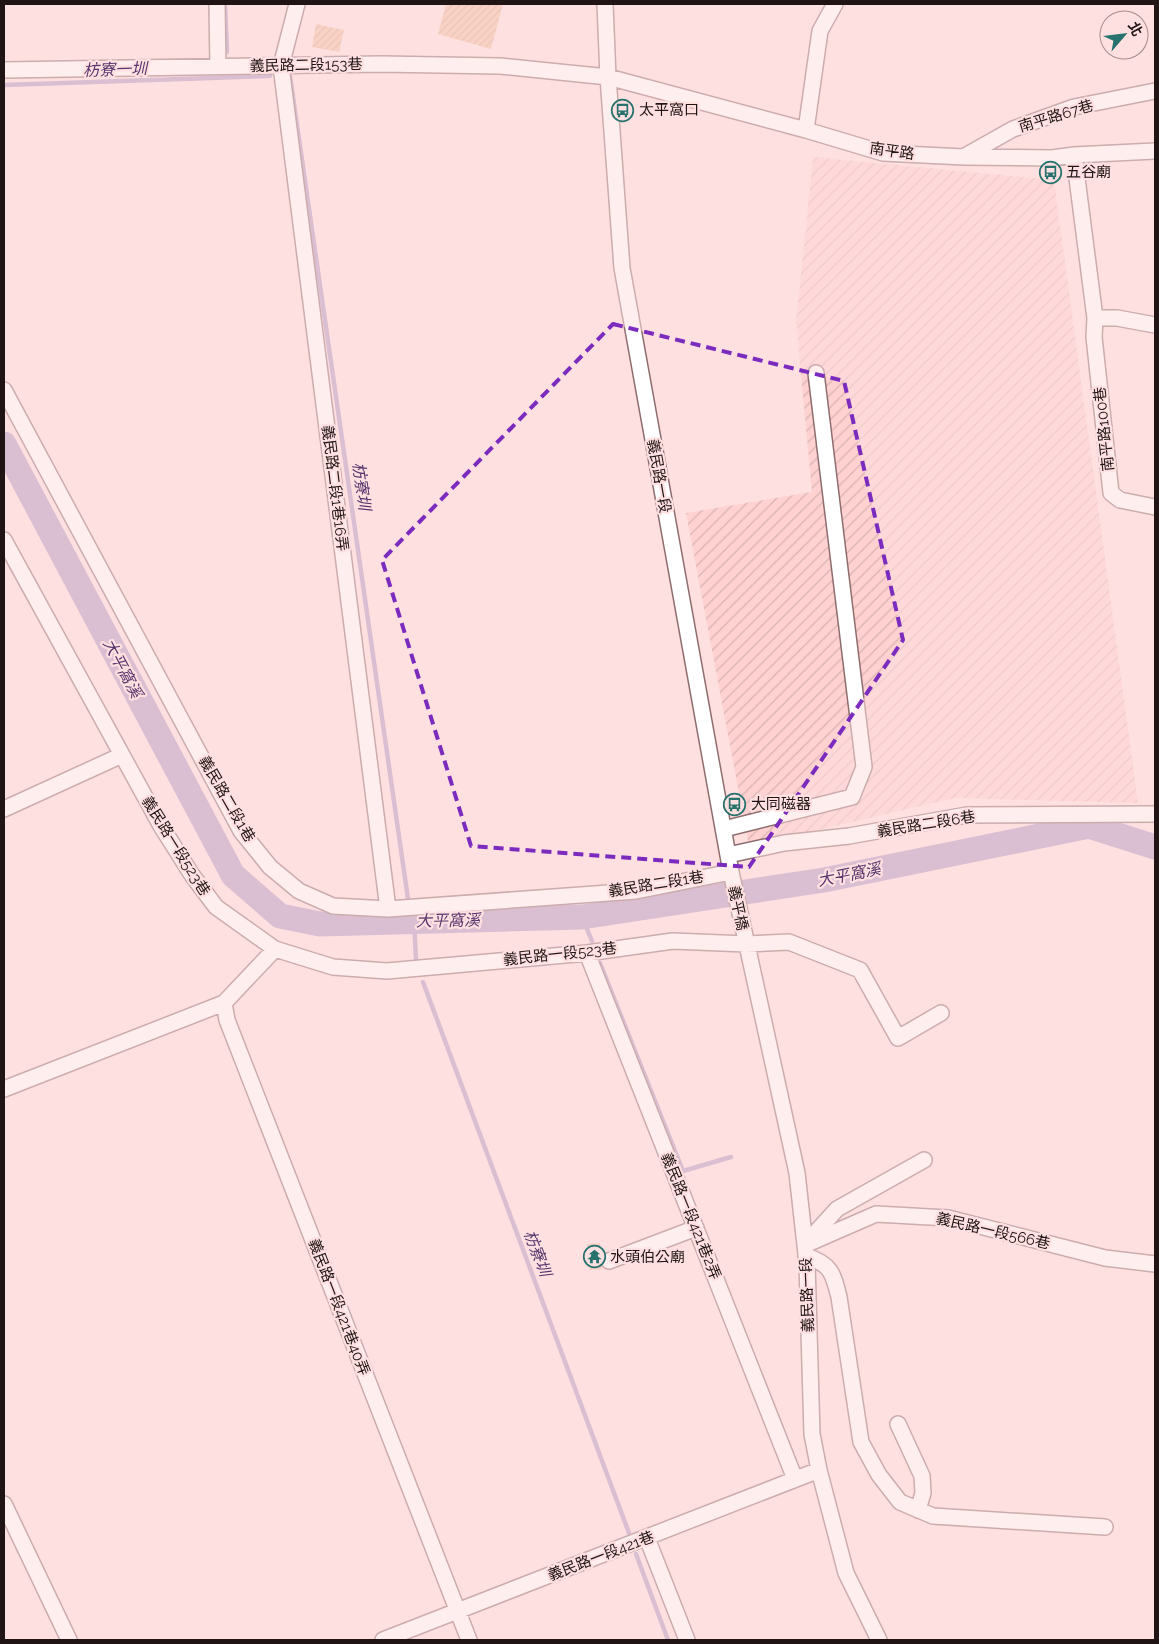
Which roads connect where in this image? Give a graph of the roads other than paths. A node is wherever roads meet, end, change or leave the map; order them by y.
1 (217, 4) edge
2 (297, 4) edge
3 (605, 4) edge
4 (835, 4) edge
5 (281, 66) junction
6 (218, 67) junction
7 (4, 70) edge
8 (608, 77) junction
9 (1155, 91) edge
10 (806, 130) junction
11 (1155, 150) edge
12 (1074, 154) junction
13 (964, 157) junction
14 (1095, 318) junction
15 (1155, 325) edge
16 (816, 372) dead end
17 (4, 390) edge
18 (1155, 507) edge
19 (4, 540) edge
20 (122, 755) junction
21 (4, 809) edge
22 (1155, 814) edge
23 (724, 829) junction
24 (728, 855) junction
25 (731, 872) junction
26 (388, 909) junction
27 (746, 944) junction
28 (275, 949) junction
29 (587, 953) junction
30 (224, 1003) junction
31 (941, 1014) dead end
32 (4, 1088) edge
33 (924, 1160) dead end
34 (696, 1228) junction
35 (805, 1251) junction
36 (609, 1261) dead end
37 (1155, 1264) edge
38 (898, 1424) dead end
39 (819, 1470) junction
40 (794, 1479) junction
41 (4, 1504) edge
42 (918, 1510) junction
43 (1105, 1527) dead end
44 (647, 1538) junction
45 (458, 1611) junction
46 (69, 1640) edge
47 (382, 1640) edge
48 (469, 1640) edge
49 (687, 1640) edge
50 (879, 1640) edge

1 - 6 street
2 - 5 street
3 - 8 street, 義民路一段
4 - 10 street
5 - 6 street, 義民路二段153巷
5 - 8 street, 義民路二段153巷
5 - 26 street, 義民路二段1巷16弄
6 - 7 street, 義民路二段153巷
8 - 10 street, 南平路
8 - 23 street, 義民路一段
9 - 13 street, 南平路67巷
10 - 13 street, 南平路
11 - 12 street, 南平路
12 - 13 street, 南平路
12 - 14 street, 南平路100巷
14 - 15 street
14 - 18 street, 南平路100巷
16 - 23 street
17 - 26 street, 義民路二段1巷
19 - 20 street, 義民路一段523巷
20 - 21 street
20 - 28 street, 義民路一段523巷
22 - 24 street, 義民路二段6巷
23 - 24 street, 義民路一段
24 - 25 street, 義民路一段
25 - 26 street, 義民路二段1巷
25 - 27 street, 義平橋
27 - 29 street, 義民路一段523巷
27 - 31 street, 義民路一段523巷
27 - 35 street, 義民路一段
28 - 29 street, 義民路一段523巷
28 - 30 street
29 - 34 street, 義民路一段421巷2弄
30 - 32 street
30 - 45 street, 義民路一段421巷40弄
33 - 35 street
34 - 36 street
34 - 40 street, 義民路一段421巷2弄
35 - 37 street, 義民路一段566巷
35 - 39 street, 義民路一段
35 - 42 street
38 - 42 street
39 - 40 street, 義民路一段421巷
39 - 50 street, 義民路一段
40 - 44 street, 義民路一段421巷
41 - 46 street
42 - 43 street
44 - 45 street, 義民路一段421巷
44 - 49 street
45 - 47 street, 義民路一段421巷
45 - 48 street, 義民路一段421巷40弄

